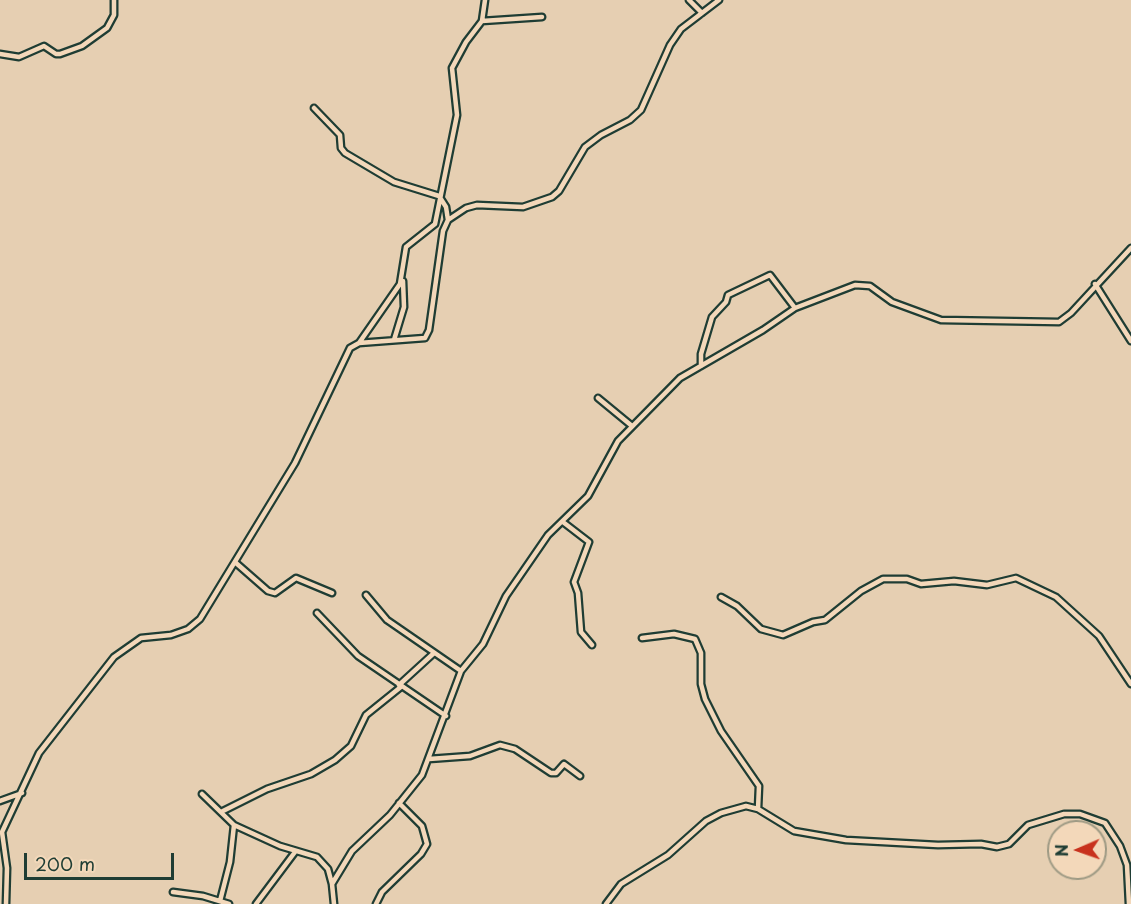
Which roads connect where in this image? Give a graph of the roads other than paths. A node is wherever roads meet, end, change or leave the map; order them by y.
1 (114, 0) edge
2 (485, 0) edge
3 (688, 0) edge
4 (718, 0) edge
5 (702, 13) junction
6 (542, 17) dead end
7 (482, 21) junction
8 (0, 54) edge
9 (314, 108) dead end
10 (439, 196) junction
11 (448, 220) junction
12 (1131, 248) edge
13 (402, 277) junction
14 (1095, 284) junction
15 (795, 308) junction
16 (394, 340) junction
17 (1131, 340) edge
18 (359, 343) junction
19 (700, 366) junction
20 (598, 398) dead end
21 (632, 426) junction
22 (563, 522) junction
23 (236, 563) junction
24 (332, 593) dead end
25 (366, 595) dead end
26 (721, 597) dead end
27 (317, 613) dead end
28 (642, 638) dead end
29 (592, 645) dead end
30 (434, 653) junction
31 (461, 671) junction
32 (1131, 684) edge
33 (401, 685) junction
34 (446, 716) junction
35 (429, 759) junction
36 (580, 776) dead end
37 (22, 793) junction
38 (202, 794) dead end
39 (0, 801) edge
40 (399, 803) junction
41 (758, 809) junction
42 (220, 812) junction
43 (234, 825) junction
44 (6, 826) junction
45 (0, 828) edge
46 (295, 852) junction
47 (1129, 863) edge
48 (332, 884) junction
49 (173, 892) dead end
50 (220, 901) junction
51 (334, 902) edge
52 (6, 904) edge
53 (229, 904) edge
54 (256, 904) edge
55 (325, 904) edge
56 (376, 904) edge
57 (606, 904) edge
58 (1129, 904) edge

1 - 8 street
2 - 7 street
3 - 5 street
4 - 5 street
5 - 11 street
6 - 7 street
7 - 10 street
9 - 10 street
10 - 11 street
10 - 13 street
11 - 16 street
12 - 14 street
13 - 16 street
13 - 18 street
14 - 15 street
14 - 17 street
15 - 19 street
15 - 19 street
16 - 18 street
18 - 23 street
19 - 21 street
20 - 21 street
21 - 22 street
22 - 29 street
22 - 31 street
23 - 24 street
23 - 37 street
25 - 30 street
26 - 32 street
27 - 33 street
28 - 41 street
30 - 31 street
30 - 33 street
31 - 34 street
33 - 34 street
33 - 42 street
34 - 35 street
35 - 36 street
35 - 40 street
37 - 39 street
37 - 44 street
38 - 42 street
40 - 48 street
40 - 56 street
41 - 47 street
41 - 57 street
42 - 43 street
43 - 46 street
43 - 50 street
44 - 45 street
44 - 52 street
46 - 48 street
46 - 54 street
47 - 58 street
48 - 51 street
49 - 50 street
50 - 53 street
51 - 55 street

